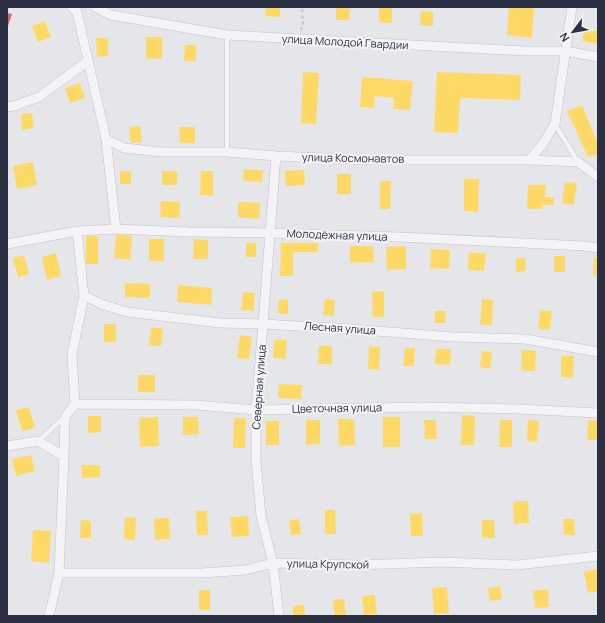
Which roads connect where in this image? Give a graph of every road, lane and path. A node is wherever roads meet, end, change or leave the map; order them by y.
1 (72, 7) edge
2 (95, 7) edge
3 (302, 7) edge
4 (572, 7) edge
5 (227, 35) junction
6 (299, 39) junction
7 (565, 51) junction
8 (598, 57) edge
9 (88, 61) junction
10 (7, 107) edge
11 (555, 124) junction
12 (106, 139) junction
13 (227, 152) junction
14 (276, 156) junction
15 (529, 160) junction
16 (578, 162) junction
17 (598, 177) edge
18 (116, 229) junction
19 (77, 231) junction
20 (270, 233) junction
21 (7, 244) edge
22 (598, 248) edge
23 (84, 296) junction
24 (263, 324) junction
25 (598, 352) edge
26 (76, 404) junction
27 (256, 410) junction
28 (598, 413) edge
29 (65, 417) junction
30 (38, 441) junction
31 (7, 446) edge
32 (64, 456) junction
33 (598, 556) edge
34 (273, 563) junction
35 (59, 573) junction
36 (49, 616) edge
37 (279, 616) edge

1 - 9 street
2 - 5 street, улица Молодой Гвардии
3 - 6 path
4 - 7 street
5 - 6 street, улица Молодой Гвардии
5 - 13 lane
6 - 7 street, улица Молодой Гвардии
7 - 8 street, улица Молодой Гвардии
7 - 11 street
9 - 10 street
9 - 12 street
11 - 15 street
11 - 16 lane
12 - 13 street, улица Космонавтов
12 - 18 street
13 - 14 street, улица Космонавтов
14 - 15 street, улица Космонавтов
14 - 20 street, Северная улица
15 - 16 street, улица Космонавтов
16 - 17 street
18 - 19 street, Молодёжная улица
18 - 20 street, Молодёжная улица
19 - 21 street, Молодёжная улица
19 - 23 street
20 - 22 street, Молодёжная улица
20 - 24 street, Северная улица
23 - 24 street, Лесная улица
23 - 26 street
24 - 25 street, Лесная улица
24 - 27 street, Северная улица
26 - 27 street, Цветочная улица
26 - 29 street
27 - 28 street, Цветочная улица
27 - 34 street, Северная улица
29 - 30 lane
29 - 32 street
30 - 31 street
30 - 32 street
32 - 35 street
33 - 34 street, улица Крупской
34 - 35 street, улица Крупской
34 - 37 street, Северная улица
35 - 36 street

